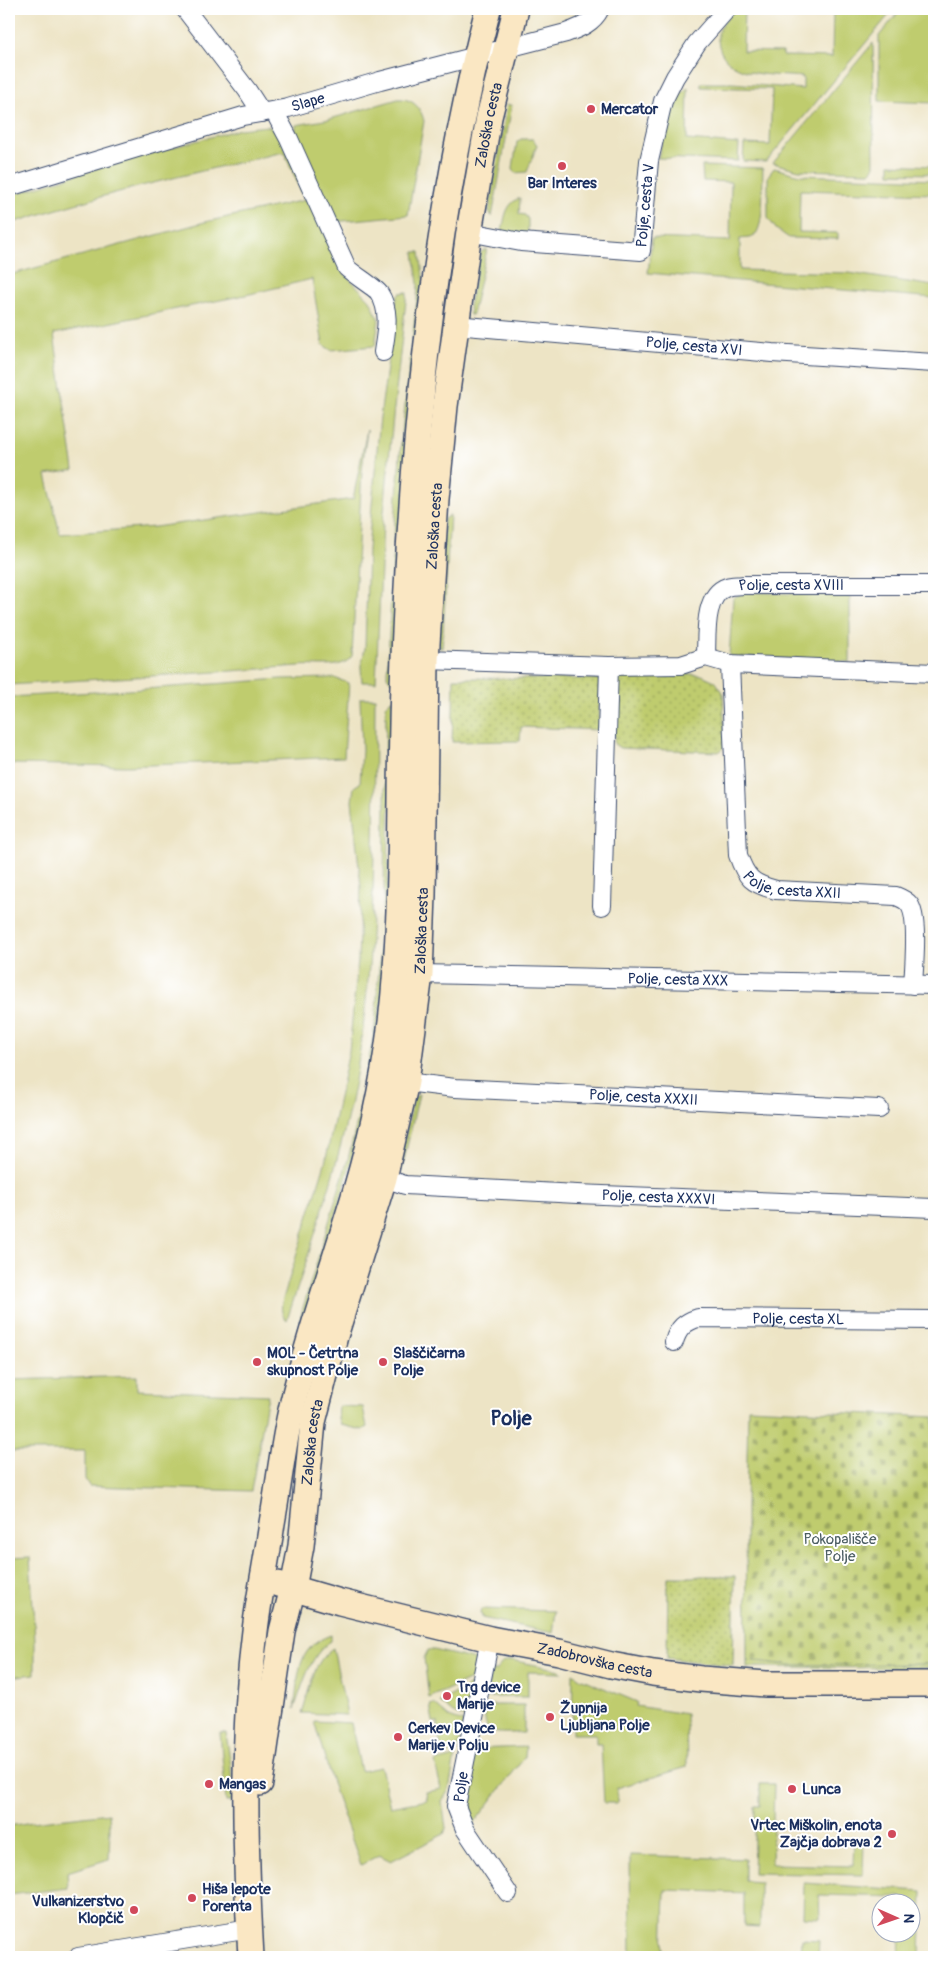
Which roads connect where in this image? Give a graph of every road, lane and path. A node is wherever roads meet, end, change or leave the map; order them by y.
1 (185, 9) edge
2 (488, 9) edge
3 (516, 9) edge
4 (600, 9) edge
5 (727, 9) edge
6 (506, 49) junction
7 (476, 57) junction
8 (268, 112) junction
9 (9, 187) edge
10 (469, 232) junction
11 (455, 326) junction
12 (383, 352) dead end
13 (934, 362) edge
14 (934, 585) edge
15 (706, 657) junction
16 (426, 660) junction
17 (730, 664) junction
18 (609, 666) junction
19 (934, 673) edge
20 (602, 906) dead end
21 (420, 974) junction
22 (913, 985) junction
23 (934, 985) edge
24 (406, 1082) junction
25 (879, 1109) dead end
26 (384, 1178) junction
27 (934, 1208) edge
28 (934, 1320) edge
29 (674, 1342) dead end
30 (263, 1581) junction
31 (293, 1588) junction
32 (490, 1639) junction
33 (934, 1684) edge
34 (246, 1841) junction
35 (508, 1894) dead end
36 (250, 1929) junction
37 (78, 1957) edge
38 (251, 1957) edge

1 - 8 street
2 - 7 main road, Zaloška cesta
3 - 6 main road, Zaloška cesta
4 - 6 street, Slape
5 - 10 street, Polje, cesta V
6 - 7 street, Slape
6 - 10 main road, Zaloška cesta
7 - 8 street, Slape
7 - 30 main road, Zaloška cesta
8 - 9 street, Slape
8 - 12 street
10 - 11 main road, Zaloška cesta
11 - 13 street, Polje, cesta XVI
11 - 16 main road, Zaloška cesta
14 - 15 street, Polje, cesta XVIII
15 - 17 street
15 - 18 street
16 - 18 street
16 - 21 main road, Zaloška cesta
17 - 19 street
17 - 22 street, Polje, cesta XXII
18 - 20 street
21 - 22 street, Polje, cesta XXX
21 - 24 main road, Zaloška cesta
22 - 23 street, Polje, cesta XXX
24 - 25 street, Polje, cesta XXXII
24 - 26 main road, Zaloška cesta
26 - 27 street, Polje, cesta XXXVI
26 - 31 main road, Zaloška cesta
28 - 29 street, Polje, cesta XL
30 - 31 main road, Zadobrovška cesta
30 - 34 main road, Zaloška cesta
31 - 32 main road, Zadobrovška cesta
31 - 34 main road, Zaloška cesta
32 - 33 main road, Zadobrovška cesta
32 - 35 street, Polje
34 - 36 main road, Zaloška cesta
36 - 37 street
36 - 38 main road, Zaloška cesta

